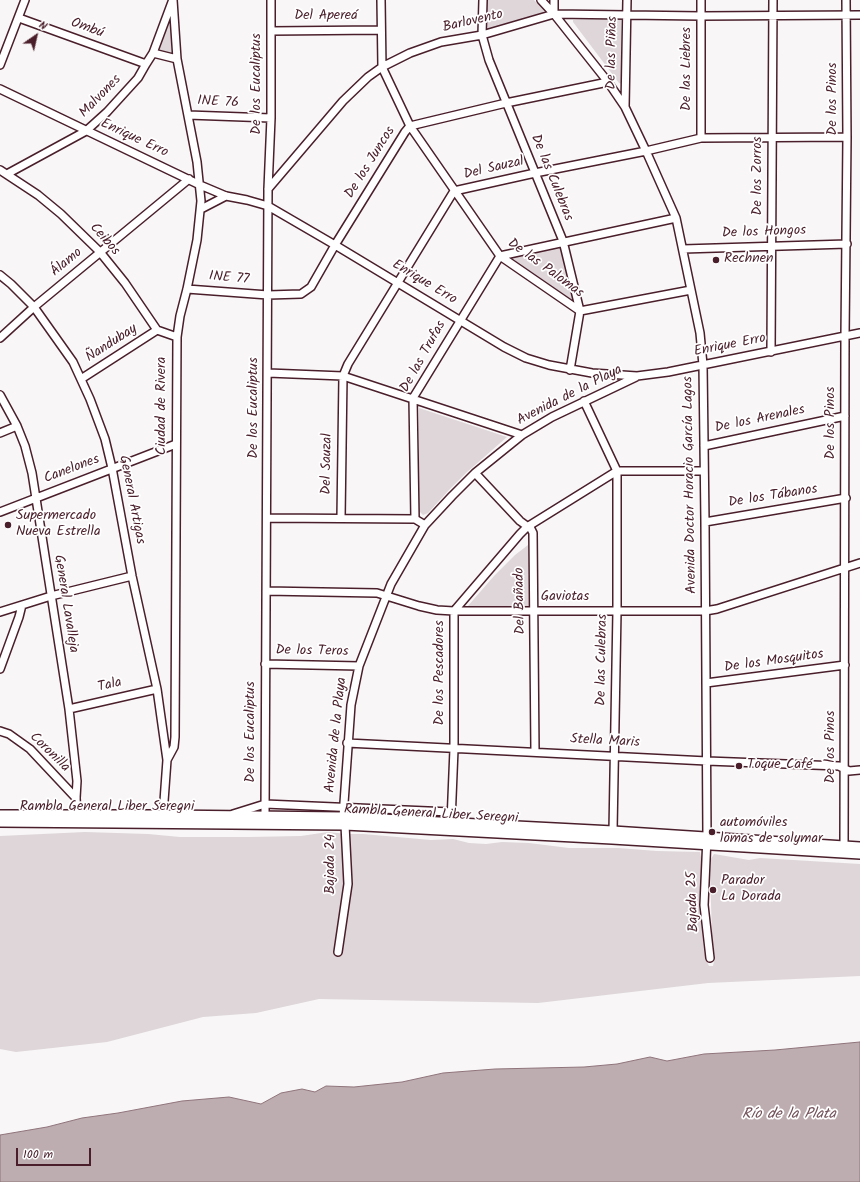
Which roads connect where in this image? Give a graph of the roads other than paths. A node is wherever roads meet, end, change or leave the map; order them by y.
1 (25, 0) edge
2 (173, 0) edge
3 (271, 0) edge
4 (381, 0) edge
5 (483, 0) edge
6 (541, 0) edge
7 (554, 0) edge
8 (627, 0) edge
9 (701, 0) edge
10 (773, 0) edge
11 (846, 0) edge
12 (554, 14) junction
13 (627, 15) junction
14 (773, 15) junction
15 (846, 15) junction
16 (860, 15) edge
17 (701, 16) junction
18 (19, 18) junction
19 (271, 30) junction
20 (381, 30) junction
21 (482, 35) junction
22 (153, 53) junction
23 (177, 59) junction
24 (146, 64) junction
25 (0, 65) edge
26 (382, 67) junction
27 (608, 82) junction
28 (0, 89) edge
29 (506, 103) junction
30 (625, 107) junction
31 (188, 115) junction
32 (271, 118) junction
33 (410, 126) junction
34 (86, 131) junction
35 (772, 137) junction
36 (847, 137) junction
37 (700, 138) junction
38 (646, 151) junction
39 (0, 170) edge
40 (535, 173) junction
41 (8, 174) junction
42 (189, 180) junction
43 (200, 185) junction
44 (268, 189) junction
45 (454, 191) junction
46 (226, 196) junction
47 (268, 206) junction
48 (201, 210) junction
49 (676, 218) junction
50 (563, 241) junction
51 (847, 244) junction
52 (335, 245) junction
53 (772, 246) junction
54 (683, 249) junction
55 (100, 252) junction
56 (500, 256) junction
57 (0, 275) edge
58 (398, 282) junction
59 (187, 289) junction
60 (691, 290) junction
61 (268, 295) junction
62 (34, 307) junction
63 (580, 311) junction
64 (460, 320) junction
65 (157, 330) junction
66 (860, 333) edge
67 (845, 336) junction
68 (177, 337) junction
69 (0, 338) edge
70 (771, 352) junction
71 (703, 365) junction
72 (570, 370) junction
73 (268, 373) junction
74 (343, 376) junction
75 (637, 376) junction
76 (82, 379) junction
77 (0, 395) edge
78 (413, 398) junction
79 (584, 401) junction
80 (845, 416) junction
81 (16, 426) junction
82 (0, 433) edge
83 (522, 435) junction
84 (176, 444) junction
85 (704, 446) junction
86 (112, 468) junction
87 (617, 471) junction
88 (704, 471) junction
89 (475, 473) junction
90 (35, 498) junction
91 (846, 498) junction
92 (0, 512) edge
93 (267, 518) junction
94 (340, 518) junction
95 (415, 519) junction
96 (705, 522) junction
97 (425, 526) junction
98 (527, 527) junction
99 (860, 563) edge
100 (846, 568) junction
101 (132, 576) junction
102 (266, 591) junction
103 (386, 595) junction
104 (51, 596) junction
105 (22, 605) junction
106 (454, 611) junction
107 (534, 611) junction
108 (617, 611) junction
109 (705, 611) junction
110 (0, 612) edge
111 (265, 664) junction
112 (845, 665) junction
113 (359, 666) junction
114 (0, 669) edge
115 (706, 684) junction
116 (157, 689) junction
117 (69, 709) junction
118 (0, 731) edge
119 (347, 743) junction
120 (454, 749) junction
121 (535, 752) junction
122 (614, 756) junction
123 (167, 760) junction
124 (707, 761) junction
125 (845, 769) junction
126 (860, 770) edge
127 (76, 798) junction
128 (265, 804) junction
129 (343, 807) junction
130 (452, 812) junction
131 (0, 815) edge
132 (77, 815) junction
133 (163, 815) junction
134 (227, 816) junction
135 (265, 816) junction
136 (344, 821) junction
137 (0, 822) edge
138 (451, 822) junction
139 (613, 831) junction
140 (706, 841) junction
141 (844, 846) junction
142 (860, 847) edge
143 (860, 854) edge
144 (338, 952) dead end
145 (710, 958) dead end

1 - 18 street
2 - 22 street, Malvones
2 - 23 street, Ciudad de Rivera
3 - 19 street, De los Eucaliptus
4 - 20 street, De las Palomas
5 - 21 street, De las Culebras
6 - 12 street, Avenida Doctor Horacio García Lagos
7 - 12 street
8 - 13 street, De las Piñas
9 - 17 street, De las Liebres
10 - 14 street, De los Zorros
11 - 15 street, De los Pinos
12 - 13 street, Barlovento
12 - 21 street, Barlovento
12 - 27 street, Avenida Doctor Horacio García Lagos
13 - 17 street, Barlovento
13 - 30 street, De las Piñas
14 - 15 street, Barlovento
14 - 17 street, Barlovento
14 - 35 street, De los Zorros
15 - 16 street, Barlovento
15 - 36 street, De los Pinos
17 - 37 street, De las Liebres
18 - 24 street, Ombú
18 - 25 street
19 - 20 street, Del Apereá
19 - 32 street, De los Eucaliptus
20 - 26 street, De las Palomas
21 - 26 street, Barlovento
21 - 29 street, De las Culebras
22 - 23 street
22 - 24 street, Malvones
23 - 31 street, Ciudad de Rivera
24 - 34 street, Malvones
26 - 33 street, De las Palomas
26 - 44 street, Barlovento
27 - 29 street, De los Juncos
27 - 30 street, Avenida Doctor Horacio García Lagos
28 - 34 street, Enrique Erro
29 - 33 street, De los Juncos
29 - 40 street, De las Culebras
30 - 38 street, Avenida Doctor Horacio García Lagos
31 - 32 street, INE 76
31 - 43 street, Ciudad de Rivera
32 - 44 street, De los Eucaliptus
33 - 45 street, De las Palomas
33 - 52 street, De los Juncos
34 - 41 street, Malvones
34 - 42 street, Enrique Erro
35 - 36 street, Del Sauzal
35 - 37 street, Del Sauzal
35 - 53 street, De los Zorros
36 - 51 street, De los Pinos
37 - 38 street, Del Sauzal
38 - 40 street, Del Sauzal
38 - 49 street, Avenida Doctor Horacio García Lagos
39 - 41 street, Ceibos
40 - 45 street, Del Sauzal
40 - 50 street, De las Culebras
41 - 55 street, Ceibos
42 - 43 street, Enrique Erro
42 - 55 street, Álamo
43 - 46 street, Enrique Erro
43 - 48 street, Ciudad de Rivera
44 - 47 street, De los Eucaliptus
45 - 56 street, De las Palomas
45 - 58 street, Del Sauzal
46 - 47 street, Enrique Erro
46 - 48 street
47 - 52 street, Enrique Erro
47 - 61 street, De los Eucaliptus
48 - 59 street, Ciudad de Rivera
49 - 50 street
49 - 54 street, Avenida Doctor Horacio García Lagos
50 - 56 street
50 - 63 street, De las Culebras
51 - 53 street, De los Hongos
51 - 67 street, De los Pinos
52 - 58 street, Enrique Erro
52 - 61 street, De los Juncos
53 - 54 street, De los Hongos
53 - 70 street, De los Zorros
54 - 60 street, Avenida Doctor Horacio García Lagos
55 - 62 street, Álamo
55 - 65 street, Ceibos
56 - 63 street, De las Palomas
56 - 64 street, De las Trufas
57 - 62 street, General Artigas
58 - 64 street, Enrique Erro
58 - 74 street, Del Sauzal
59 - 61 street, INE 77
59 - 68 street, Ciudad de Rivera
60 - 63 street, De las Palomas
60 - 71 street, Avenida Doctor Horacio García Lagos
61 - 73 street, De los Eucaliptus
62 - 69 street, Álamo
62 - 76 street, General Artigas
63 - 72 street, De las Culebras
64 - 72 street, Enrique Erro
64 - 78 street, De las Trufas
65 - 68 street
65 - 76 street, Ñandubay
66 - 67 street, Enrique Erro
67 - 70 street, Enrique Erro
67 - 80 street, De los Pinos
68 - 84 street, Ciudad de Rivera
70 - 71 street, Enrique Erro
71 - 75 street, Enrique Erro
71 - 85 street, Avenida Doctor Horacio García Lagos
72 - 75 street, Enrique Erro
73 - 74 street
73 - 93 street, De los Eucaliptus
74 - 78 street
74 - 94 street, Del Sauzal
75 - 79 street, Avenida de la Playa
76 - 86 street, General Artigas
77 - 81 street, General Lavalleja
78 - 83 street
78 - 95 street, De las Trufas
79 - 83 street, Avenida de la Playa
79 - 87 street, De las Culebras
80 - 85 street, De los Arenales
80 - 91 street, De los Pinos
81 - 82 street
81 - 90 street, General Lavalleja
83 - 89 street, Avenida de la Playa
84 - 86 street, Canelones
84 - 123 street, Ciudad de Rivera
85 - 88 street, Avenida Doctor Horacio García Lagos
86 - 90 street, Canelones
86 - 101 street, General Artigas
87 - 88 street
87 - 98 street, De los Pescadores
87 - 108 street, De las Culebras
88 - 96 street, Avenida Doctor Horacio García Lagos
89 - 97 street, Avenida de la Playa
89 - 98 street, Del Bañado
90 - 92 street, Canelones
90 - 104 street, General Lavalleja
91 - 96 street, De los Tábanos
91 - 100 street, De los Pinos
93 - 94 street
93 - 102 street, De los Eucaliptus
94 - 95 street
95 - 97 street
96 - 109 street, Avenida Doctor Horacio García Lagos
97 - 103 street, Avenida de la Playa
98 - 106 street, De los Pescadores
98 - 107 street, Del Bañado
99 - 100 street, Gaviotas
100 - 109 street, Gaviotas
100 - 112 street, De los Pinos
101 - 104 street
101 - 116 street, General Artigas
102 - 103 street, Gaviotas
102 - 111 street, De los Eucaliptus
103 - 106 street, Gaviotas
103 - 113 street, Avenida de la Playa
104 - 105 street
104 - 117 street, General Lavalleja
105 - 110 street
105 - 114 street
106 - 107 street, Gaviotas
106 - 120 street, De los Pescadores
107 - 108 street, Gaviotas
107 - 121 street, Del Bañado
108 - 109 street, Gaviotas
108 - 122 street, De las Culebras
109 - 115 street, Avenida Doctor Horacio García Lagos
111 - 113 street, De los Teros
111 - 128 street, De los Eucaliptus
112 - 115 street, De los Mosquitos
112 - 125 street, De los Pinos
113 - 119 street, Avenida de la Playa
115 - 124 street, Avenida Doctor Horacio García Lagos
116 - 117 street, Tala
116 - 123 street, General Artigas
117 - 127 street, General Lavalleja
118 - 127 street, Coronilla
119 - 120 street, Stella Maris
119 - 129 street, Avenida de la Playa
120 - 121 street, Stella Maris
120 - 130 street, De los Pescadores
121 - 122 street, Stella Maris
122 - 124 street, Stella Maris
122 - 139 street, De las Culebras
123 - 133 street, Ciudad de Rivera
124 - 125 street, Stella Maris
124 - 140 street, Avenida Doctor Horacio García Lagos
125 - 126 street, Stella Maris
125 - 141 street, De los Pinos
127 - 132 street, General Lavalleja
128 - 129 street
128 - 134 street
128 - 135 street, De los Eucaliptus
129 - 130 street
129 - 136 street, Avenida de la Playa
130 - 138 street, De los Pescadores
131 - 132 main road, Rambla General Liber Seregni
132 - 133 main road, Rambla General Liber Seregni
133 - 134 main road, Rambla General Liber Seregni
134 - 135 main road, Rambla General Liber Seregni
135 - 136 main road, Rambla General Liber Seregni
136 - 137 main road, Rambla General Liber Seregni
136 - 138 main road, Rambla General Liber Seregni
136 - 140 main road, Rambla General Liber Seregni
136 - 144 street, Bajada 24
138 - 139 main road, Rambla General Liber Seregni
139 - 140 main road, Rambla General Liber Seregni
140 - 141 main road, Rambla General Liber Seregni
140 - 143 main road, Rambla General Liber Seregni
140 - 145 street, Bajada 25
141 - 142 main road, Rambla General Liber Seregni

